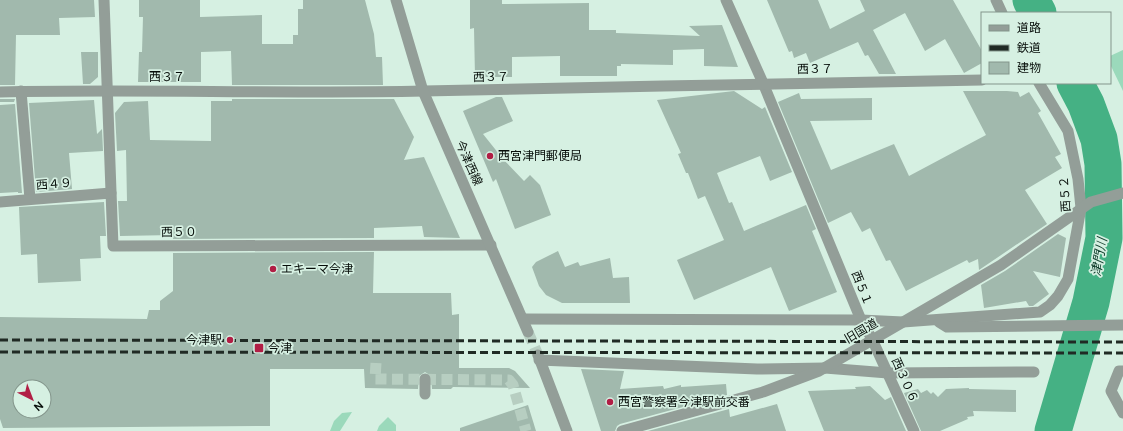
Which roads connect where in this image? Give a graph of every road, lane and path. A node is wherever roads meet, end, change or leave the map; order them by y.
1 (104, 0) edge
2 (396, 0) edge
3 (726, 0) edge
4 (996, 0) edge
5 (1002, 12) edge
6 (981, 80) edge
7 (763, 83) junction
8 (1041, 84) edge
9 (108, 90) junction
10 (21, 91) junction
11 (0, 92) edge
12 (423, 92) junction
13 (110, 193) junction
14 (1123, 193) edge
15 (30, 199) junction
16 (0, 202) edge
17 (1081, 208) junction
18 (491, 245) junction
19 (523, 319) junction
20 (861, 320) junction
21 (936, 320) junction
22 (903, 322) junction
23 (1123, 325) edge
24 (528, 332) tunnel mouth
25 (872, 339) junction
26 (825, 368) junction
27 (1121, 371) edge
28 (1034, 372) dead end
29 (888, 373) junction
30 (425, 379) dead end
31 (425, 394) dead end
32 (1123, 413) edge
33 (567, 431) edge
34 (622, 431) edge
35 (914, 431) edge

1 - 9 street, 西５０
2 - 12 street, 今津西線
3 - 7 street, 西５１
4 - 5 street
6 - 7 street, 西３７
7 - 12 street, 西３７
7 - 20 street, 西５１
8 - 17 street, 西５２
9 - 10 street, 西３７
9 - 12 street, 西３７
9 - 13 street, 西５０
10 - 11 street, 西３７
10 - 15 street
12 - 18 street, 今津西線
13 - 15 street, 西４９
13 - 18 street, 西５０
14 - 17 street, 旧国道
15 - 16 street, 西４９
17 - 21 street, 西５２
17 - 22 street, 旧国道
18 - 19 street, 今津西線
19 - 20 street, 西５１
19 - 24 street, 今津西線
20 - 22 street
20 - 25 street, 西３０６
21 - 22 street
21 - 23 street
22 - 25 street, 旧国道
25 - 26 street, 旧国道
25 - 29 street, 西３０６
26 - 29 street
26 - 33 street
26 - 34 street, 旧国道
27 - 32 street
28 - 29 street
29 - 35 street, 西３０６
30 - 31 street

